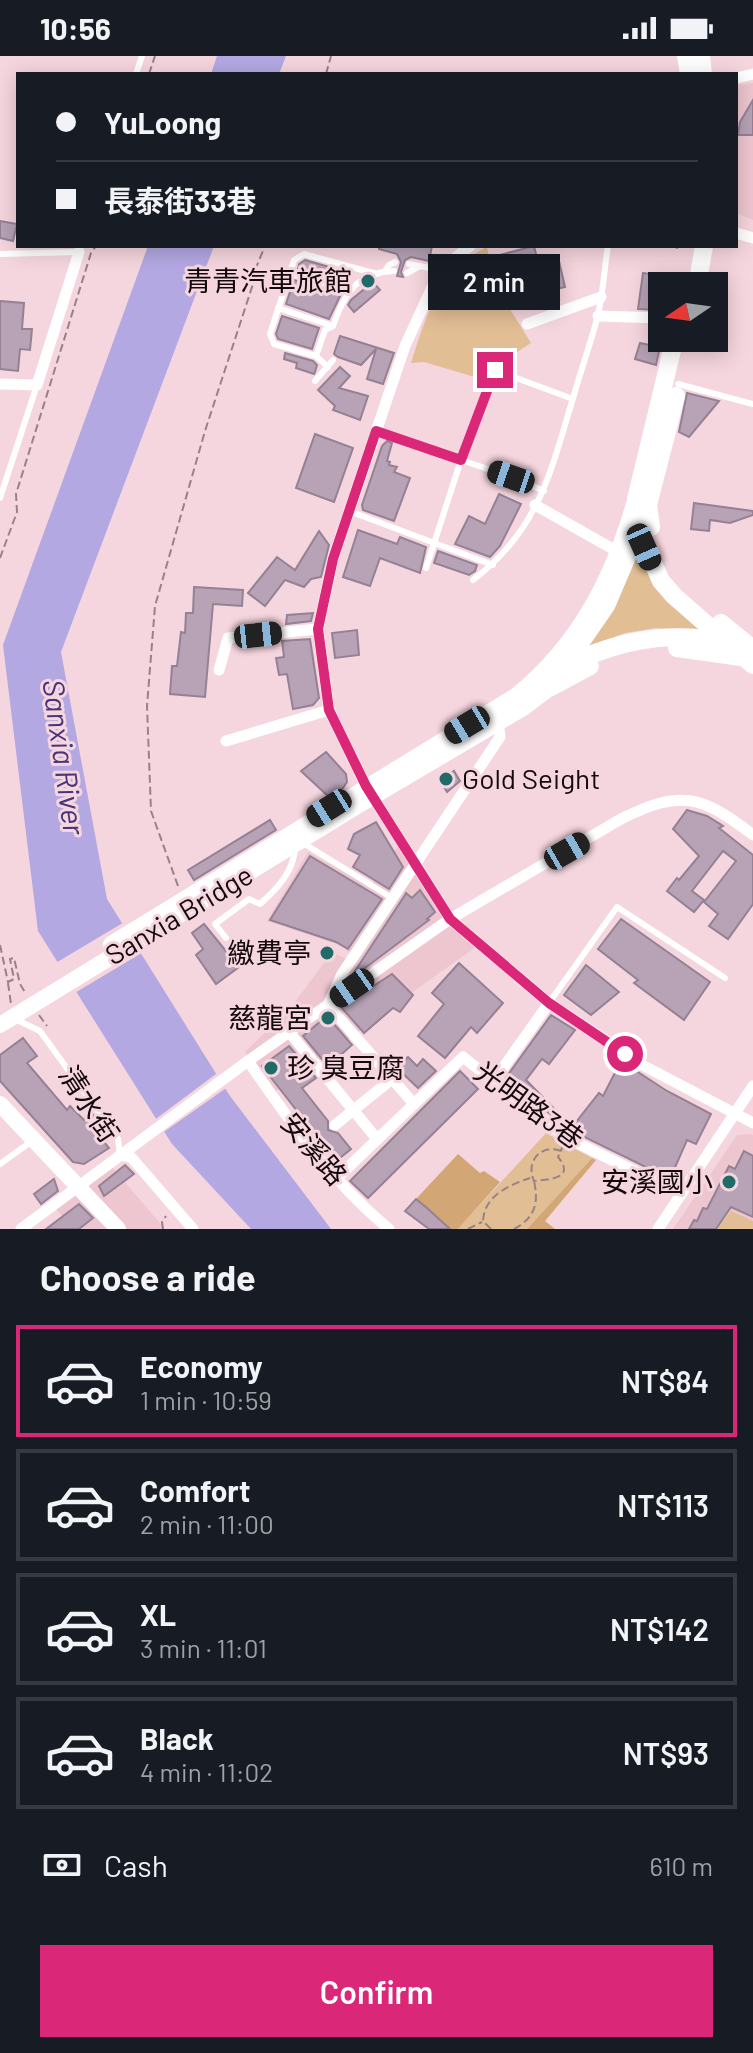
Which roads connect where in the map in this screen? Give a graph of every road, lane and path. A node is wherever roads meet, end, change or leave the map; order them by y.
1 (95, 248) edge
2 (264, 248) edge
3 (468, 248) edge
4 (608, 248) edge
5 (692, 248) edge
6 (704, 248) edge
7 (75, 249) edge
8 (0, 254) edge
9 (395, 262) dead end
10 (409, 264) dead end
11 (420, 266) junction
12 (440, 270) junction
13 (394, 271) dead end
14 (688, 272) edge
15 (699, 272) edge
16 (290, 273) junction
17 (381, 273) junction
18 (407, 273) dead end
19 (350, 291) junction
20 (601, 297) junction
21 (278, 308) junction
22 (598, 316) junction
23 (648, 318) edge
24 (527, 324) dead end
25 (333, 326) junction
26 (672, 352) edge
27 (684, 352) edge
28 (316, 356) junction
29 (315, 381) dead end
30 (0, 384) edge
31 (678, 384) junction
32 (37, 385) junction
33 (573, 399) junction
34 (753, 404) edge
35 (376, 431) junction
36 (461, 460) junction
37 (544, 491) junction
38 (0, 498) edge
39 (642, 502) junction
40 (535, 505) junction
41 (349, 511) junction
42 (639, 532) junction
43 (434, 541) junction
44 (620, 553) junction
45 (0, 558) edge
46 (493, 565) junction
47 (426, 568) dead end
48 (473, 580) dead end
49 (318, 629) junction
50 (723, 641) junction
51 (748, 654) edge
52 (569, 663) junction
53 (219, 670) dead end
54 (546, 681) junction
55 (329, 710) junction
56 (498, 722) junction
57 (226, 741) dead end
58 (362, 795) junction
59 (753, 835) edge
60 (297, 843) junction
61 (420, 867) junction
62 (392, 898) junction
63 (186, 901) junction
64 (450, 919) junction
65 (226, 938) dead end
66 (0, 945) edge
67 (725, 978) dead end
68 (8, 982) junction
69 (27, 996) dead end
70 (549, 1003) junction
71 (328, 1005) junction
72 (38, 1013) dead end
73 (6, 1015) edge
74 (47, 1026) dead end
75 (289, 1032) junction
76 (248, 1061) junction
77 (392, 1079) junction
78 (493, 1082) junction
79 (753, 1086) edge
80 (0, 1104) edge
81 (414, 1104) junction
82 (353, 1110) junction
83 (733, 1113) junction
84 (753, 1123) edge
85 (335, 1125) dead end
86 (567, 1138) junction
87 (35, 1139) junction
88 (377, 1139) junction
89 (561, 1151) junction
90 (123, 1152) junction
91 (0, 1164) edge
92 (337, 1178) junction
93 (533, 1179) junction
94 (78, 1186) junction
95 (681, 1194) junction
96 (171, 1213) dead end
97 (483, 1221) junction
98 (21, 1229) edge
99 (118, 1229) edge
100 (163, 1229) edge
101 (193, 1229) edge
102 (389, 1229) edge
103 (468, 1229) edge
104 (491, 1229) edge
105 (514, 1229) edge
106 (658, 1229) edge

1 - 45 path
2 - 63 path
3 - 12 street
4 - 20 lane
5 - 14 main road
6 - 15 main road
7 - 8 lane
7 - 32 street
9 - 17 lane
10 - 11 lane
11 - 12 lane
11 - 18 lane
12 - 35 street
13 - 17 lane
16 - 17 lane
16 - 19 lane
16 - 21 lane
17 - 19 lane
19 - 25 lane
20 - 22 lane
20 - 24 street
21 - 25 lane
21 - 28 lane
22 - 23 street
22 - 33 lane
25 - 28 lane
26 - 39 main road
27 - 31 main road
28 - 29 lane
30 - 32 street
31 - 34 lane
31 - 39 main road
32 - 38 lane
33 - 36 lane
33 - 37 lane
35 - 36 lane
35 - 41 street
36 - 37 lane
36 - 43 lane
37 - 40 lane
39 - 42 main road
39 - 44 main road
39 - 51 main road
40 - 44 street
40 - 46 lane
41 - 43 lane
41 - 49 street
42 - 50 main road
42 - 52 main road
43 - 46 lane
43 - 47 lane
44 - 54 main road
46 - 48 lane
49 - 53 street
49 - 55 street
50 - 51 main road
50 - 52 main road
51 - 54 main road
52 - 54 main road
54 - 56 main road
54 - 58 main road
55 - 57 street
55 - 58 street
56 - 58 main road
56 - 61 street
58 - 60 main road, Sanxia Bridge
58 - 61 street
58 - 63 main road, Sanxia Bridge
59 - 64 street
60 - 62 lane
60 - 63 main road, Sanxia Bridge
60 - 65 lane
61 - 62 street
61 - 64 street
62 - 71 street
63 - 73 main road, Sanxia Bridge
64 - 70 street
64 - 71 street
66 - 68 path
67 - 70 lane
68 - 69 path
68 - 73 path
70 - 78 street
70 - 83 street
71 - 75 street
71 - 77 street
72 - 74 path
73 - 90 lane, 清水街
75 - 76 street
75 - 82 street
76 - 90 street
76 - 92 street, 安溪路
77 - 81 street
77 - 82 street
78 - 81 street, 光明路3巷
78 - 86 street, 光明路3巷
79 - 83 street
80 - 87 main road
81 - 88 street
82 - 85 street
82 - 88 street
83 - 84 street
83 - 95 street
86 - 89 path
86 - 95 street, 光明路3巷
87 - 91 lane
87 - 94 main road
88 - 92 street
89 - 93 path
89 - 93 path
90 - 94 street
90 - 101 street, 清水街
92 - 102 street, 安溪路
93 - 97 path
93 - 105 path
94 - 98 street
94 - 99 main road
95 - 106 street
96 - 100 path
97 - 103 path
97 - 104 path

